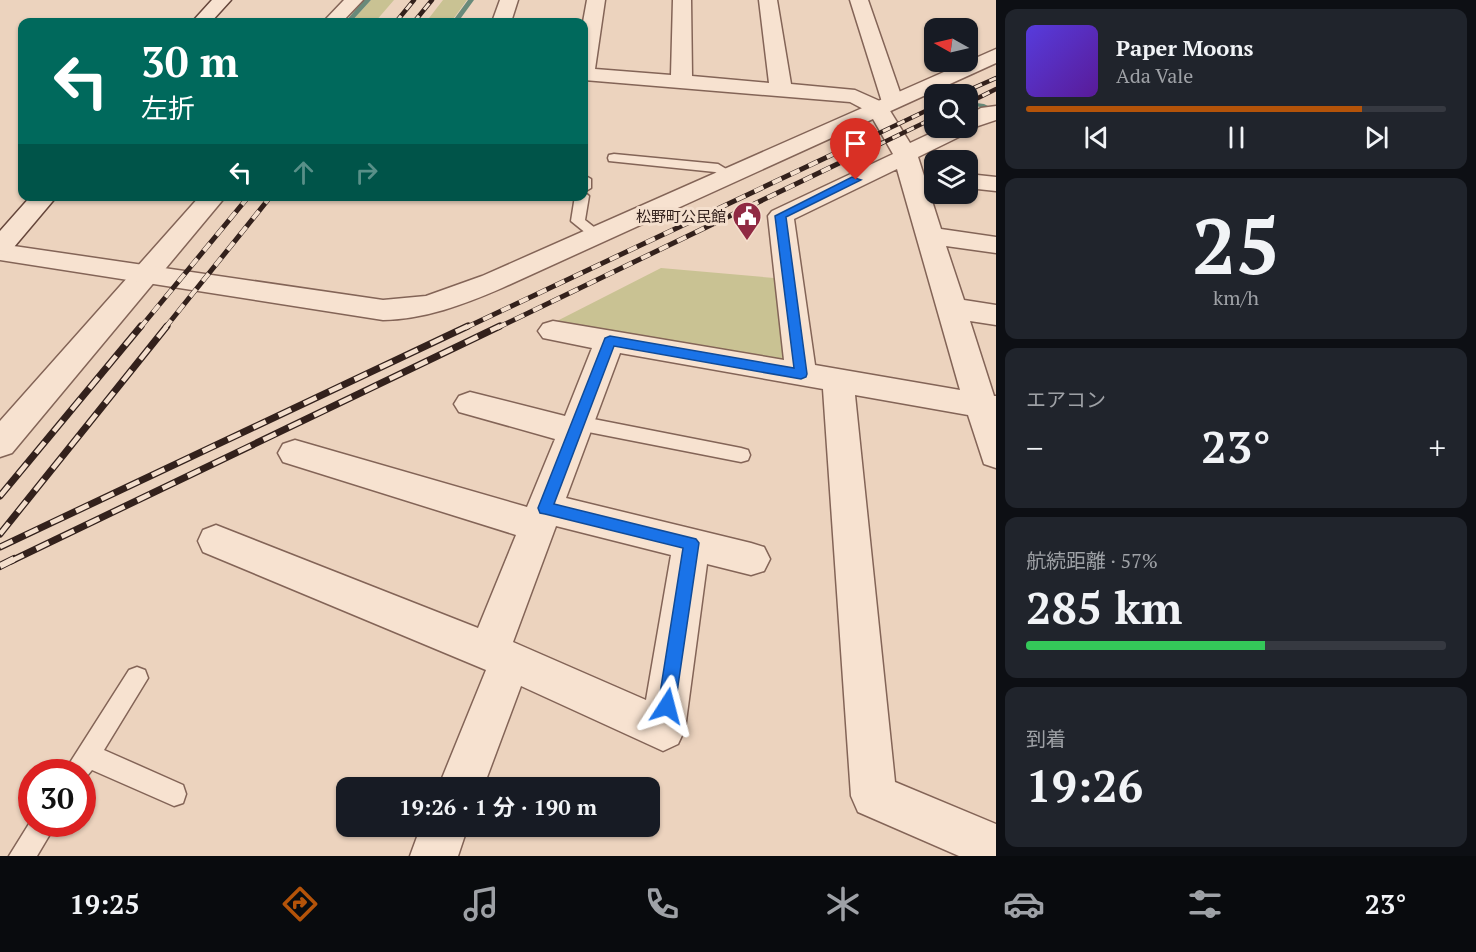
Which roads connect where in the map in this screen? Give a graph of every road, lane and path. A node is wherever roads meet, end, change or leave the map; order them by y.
1 (222, 0) edge
2 (354, 0) edge
3 (509, 0) edge
4 (596, 0) edge
5 (682, 0) edge
6 (768, 0) edge
7 (859, 0) edge
8 (205, 18) edge
9 (336, 18) edge
10 (503, 18) edge
11 (588, 49) edge
12 (996, 55) edge
13 (588, 74) edge
14 (681, 82) junction
15 (781, 90) junction
16 (884, 104) junction
17 (996, 114) edge
18 (978, 118) edge
19 (947, 138) edge
20 (614, 158) dead end
21 (914, 166) edge
22 (729, 175) junction
23 (978, 182) edge
24 (996, 184) edge
25 (41, 201) edge
26 (210, 201) edge
27 (581, 201) edge
28 (597, 235) junction
29 (929, 236) junction
30 (996, 245) edge
31 (0, 247) edge
32 (0, 252) edge
33 (149, 274) junction
34 (951, 308) junction
35 (996, 315) edge
36 (553, 331) dead end
37 (610, 341) junction
38 (820, 377) junction
39 (470, 404) dead end
40 (988, 407) edge
41 (576, 427) junction
42 (0, 444) edge
43 (295, 453) dead end
44 (741, 455) dead end
45 (996, 455) edge
46 (541, 517) junction
47 (216, 541) dead end
48 (691, 543) junction
49 (752, 558) dead end
50 (499, 656) junction
51 (137, 678) dead end
52 (85, 759) edge
53 (96, 769) edge
54 (463, 777) edge
55 (174, 794) dead end
56 (34, 837) edge
57 (441, 837) edge
58 (996, 848) edge
59 (22, 856) edge
60 (434, 856) edge

1 - 8 street
2 - 9 street
3 - 10 street
4 - 11 street
5 - 14 street
6 - 15 street
7 - 16 street
12 - 16 street
13 - 14 street
14 - 15 street
15 - 16 street
16 - 21 street
16 - 22 street
17 - 18 street
19 - 21 street
20 - 22 lane
21 - 29 street
21 - 38 street
22 - 28 street
23 - 24 street
25 - 31 street
26 - 33 street
27 - 28 lane
28 - 33 street
29 - 30 street
29 - 34 street
32 - 33 street
33 - 42 street
34 - 35 street
34 - 40 street
36 - 37 street
37 - 38 street
37 - 41 street
38 - 40 street
38 - 58 street
39 - 41 street
40 - 45 street
41 - 44 lane
41 - 46 street
43 - 46 street
46 - 48 street
46 - 50 street
47 - 50 street
48 - 49 street
48 - 50 street
50 - 54 street
51 - 52 lane
53 - 55 lane
56 - 59 lane
57 - 60 street

